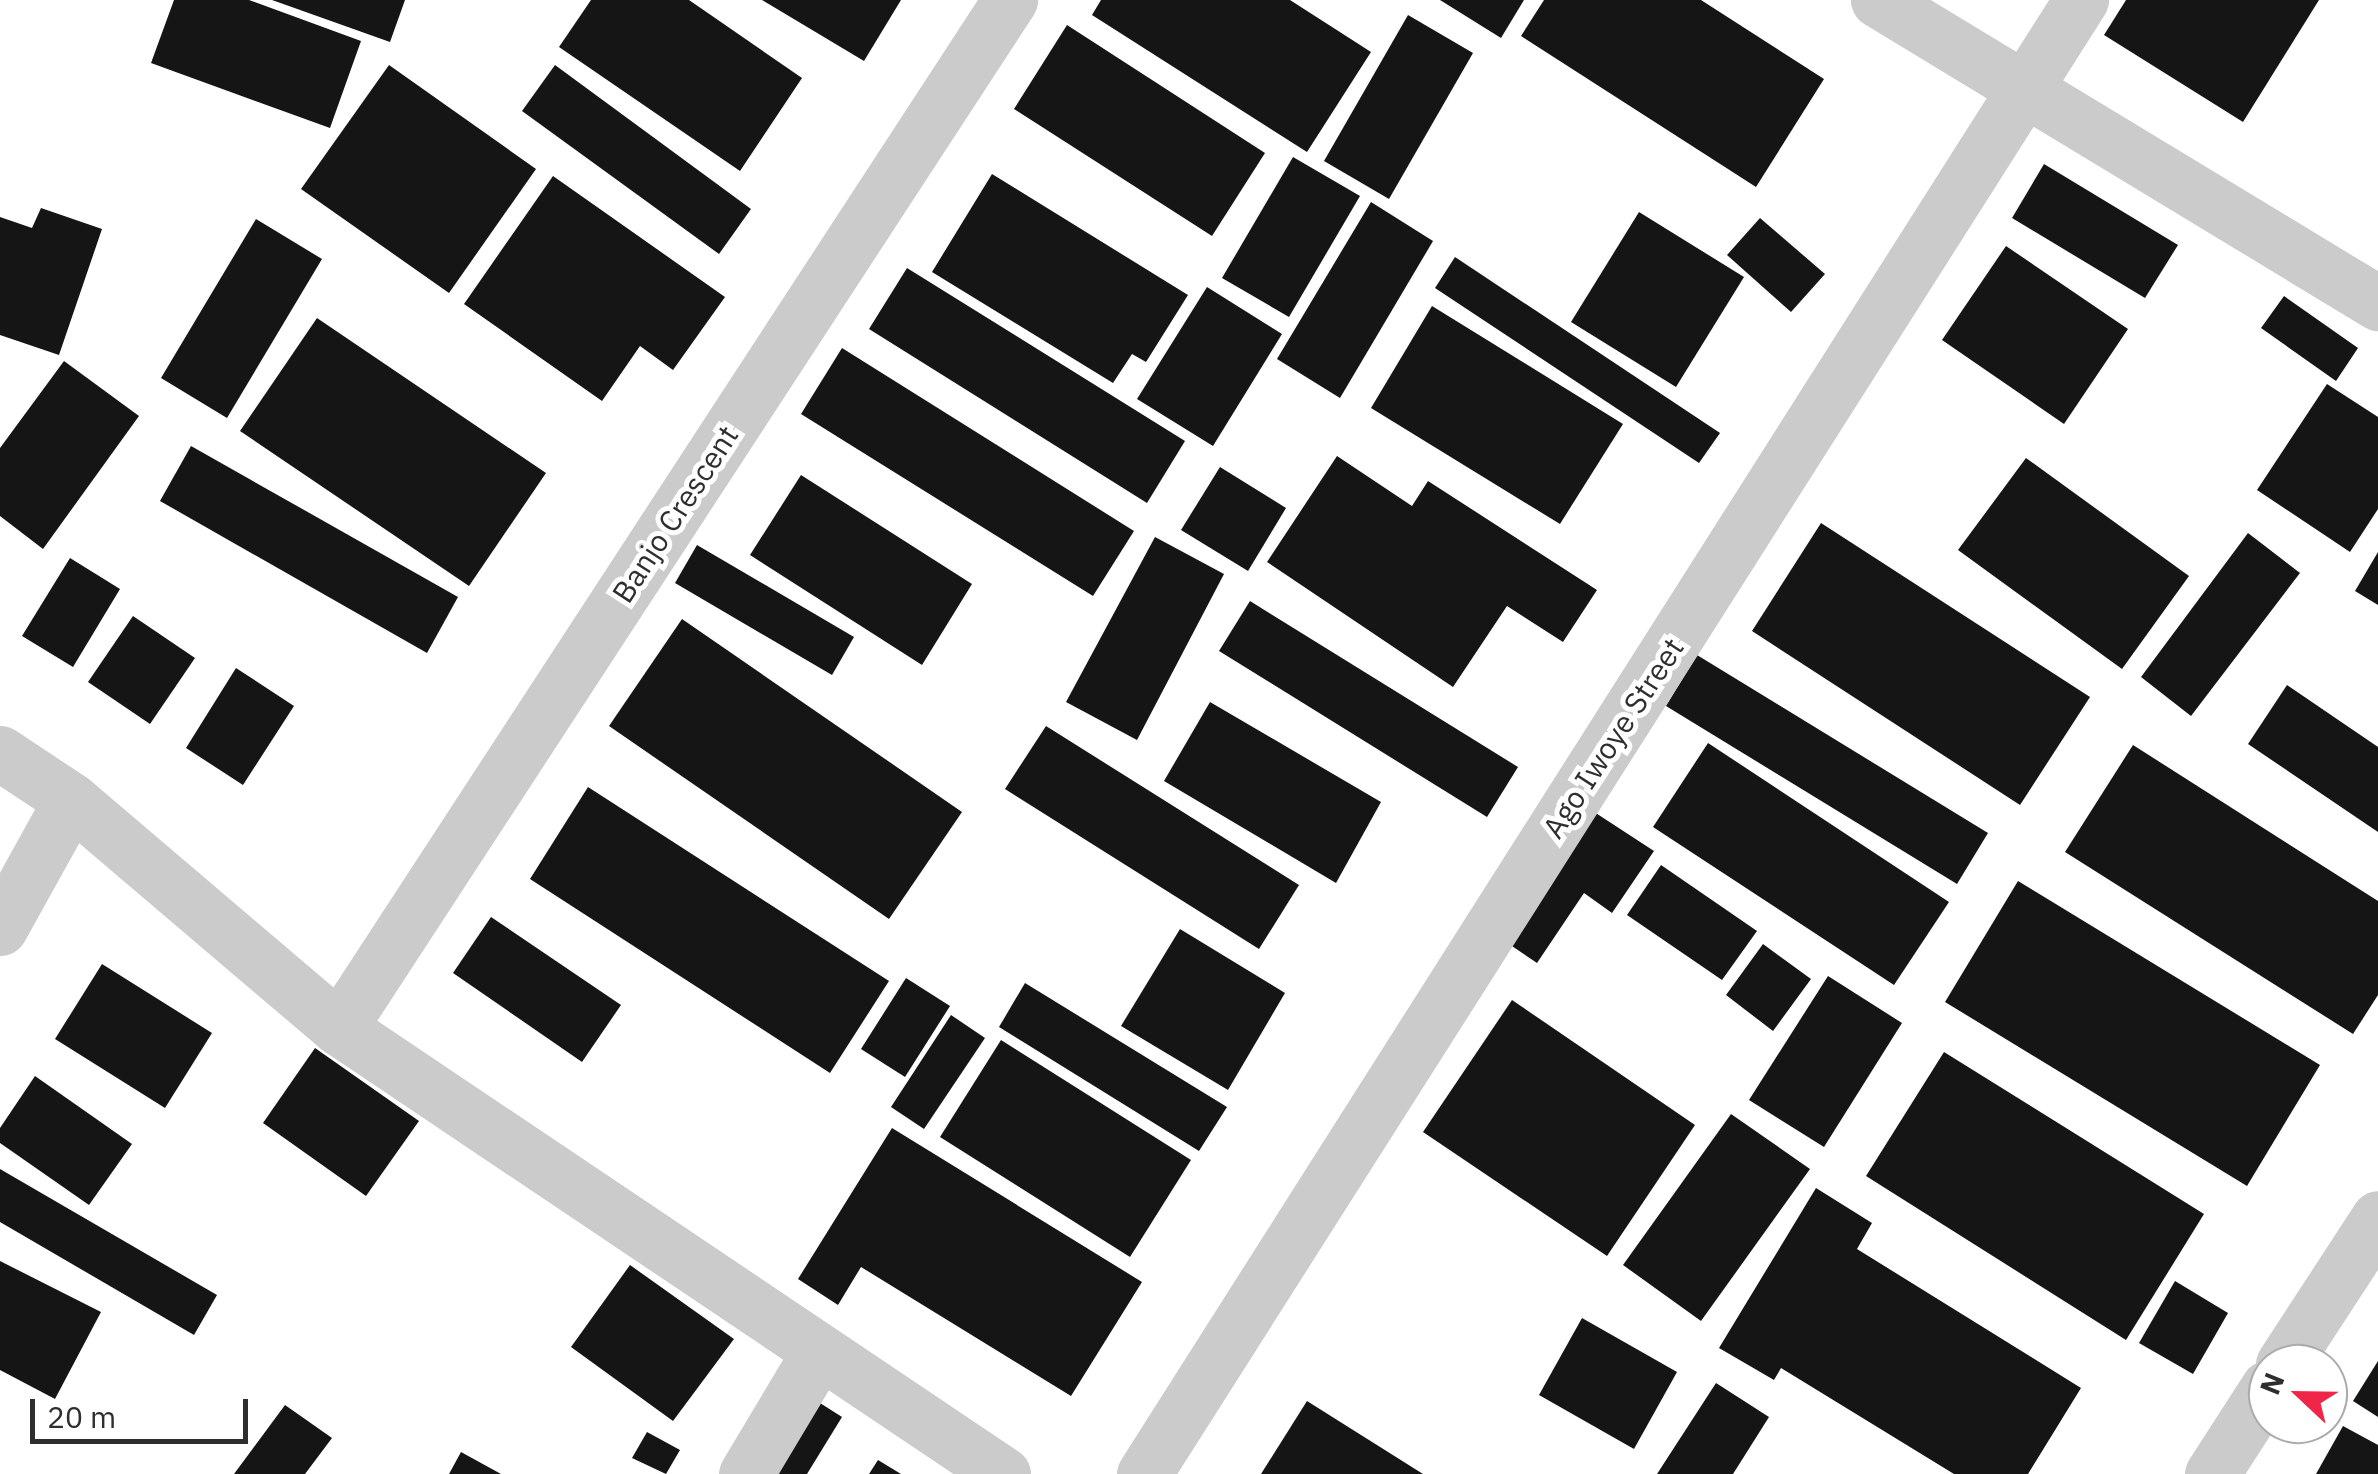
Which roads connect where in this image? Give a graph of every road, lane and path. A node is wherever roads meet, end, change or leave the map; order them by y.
1 (1010, 0) edge
2 (1878, 0) edge
3 (2081, 0) edge
4 (2028, 88) junction
5 (2378, 303) edge
6 (0, 753) edge
7 (71, 800) junction
8 (0, 928) edge
9 (339, 1028) junction
10 (2378, 1218) edge
11 (2296, 1344) edge
12 (820, 1352) junction
13 (2248, 1418) edge
14 (746, 1474) edge
15 (1003, 1474) edge
16 (1144, 1474) edge
17 (2212, 1474) edge

1 - 9 street, Banjo Crescent
2 - 4 street
3 - 4 street, Ago Iwoye Street
4 - 5 street
4 - 16 street, Ago Iwoye Street
6 - 7 street
7 - 8 street
7 - 9 street
9 - 12 street
10 - 11 street
12 - 14 street
12 - 15 street
13 - 17 street

